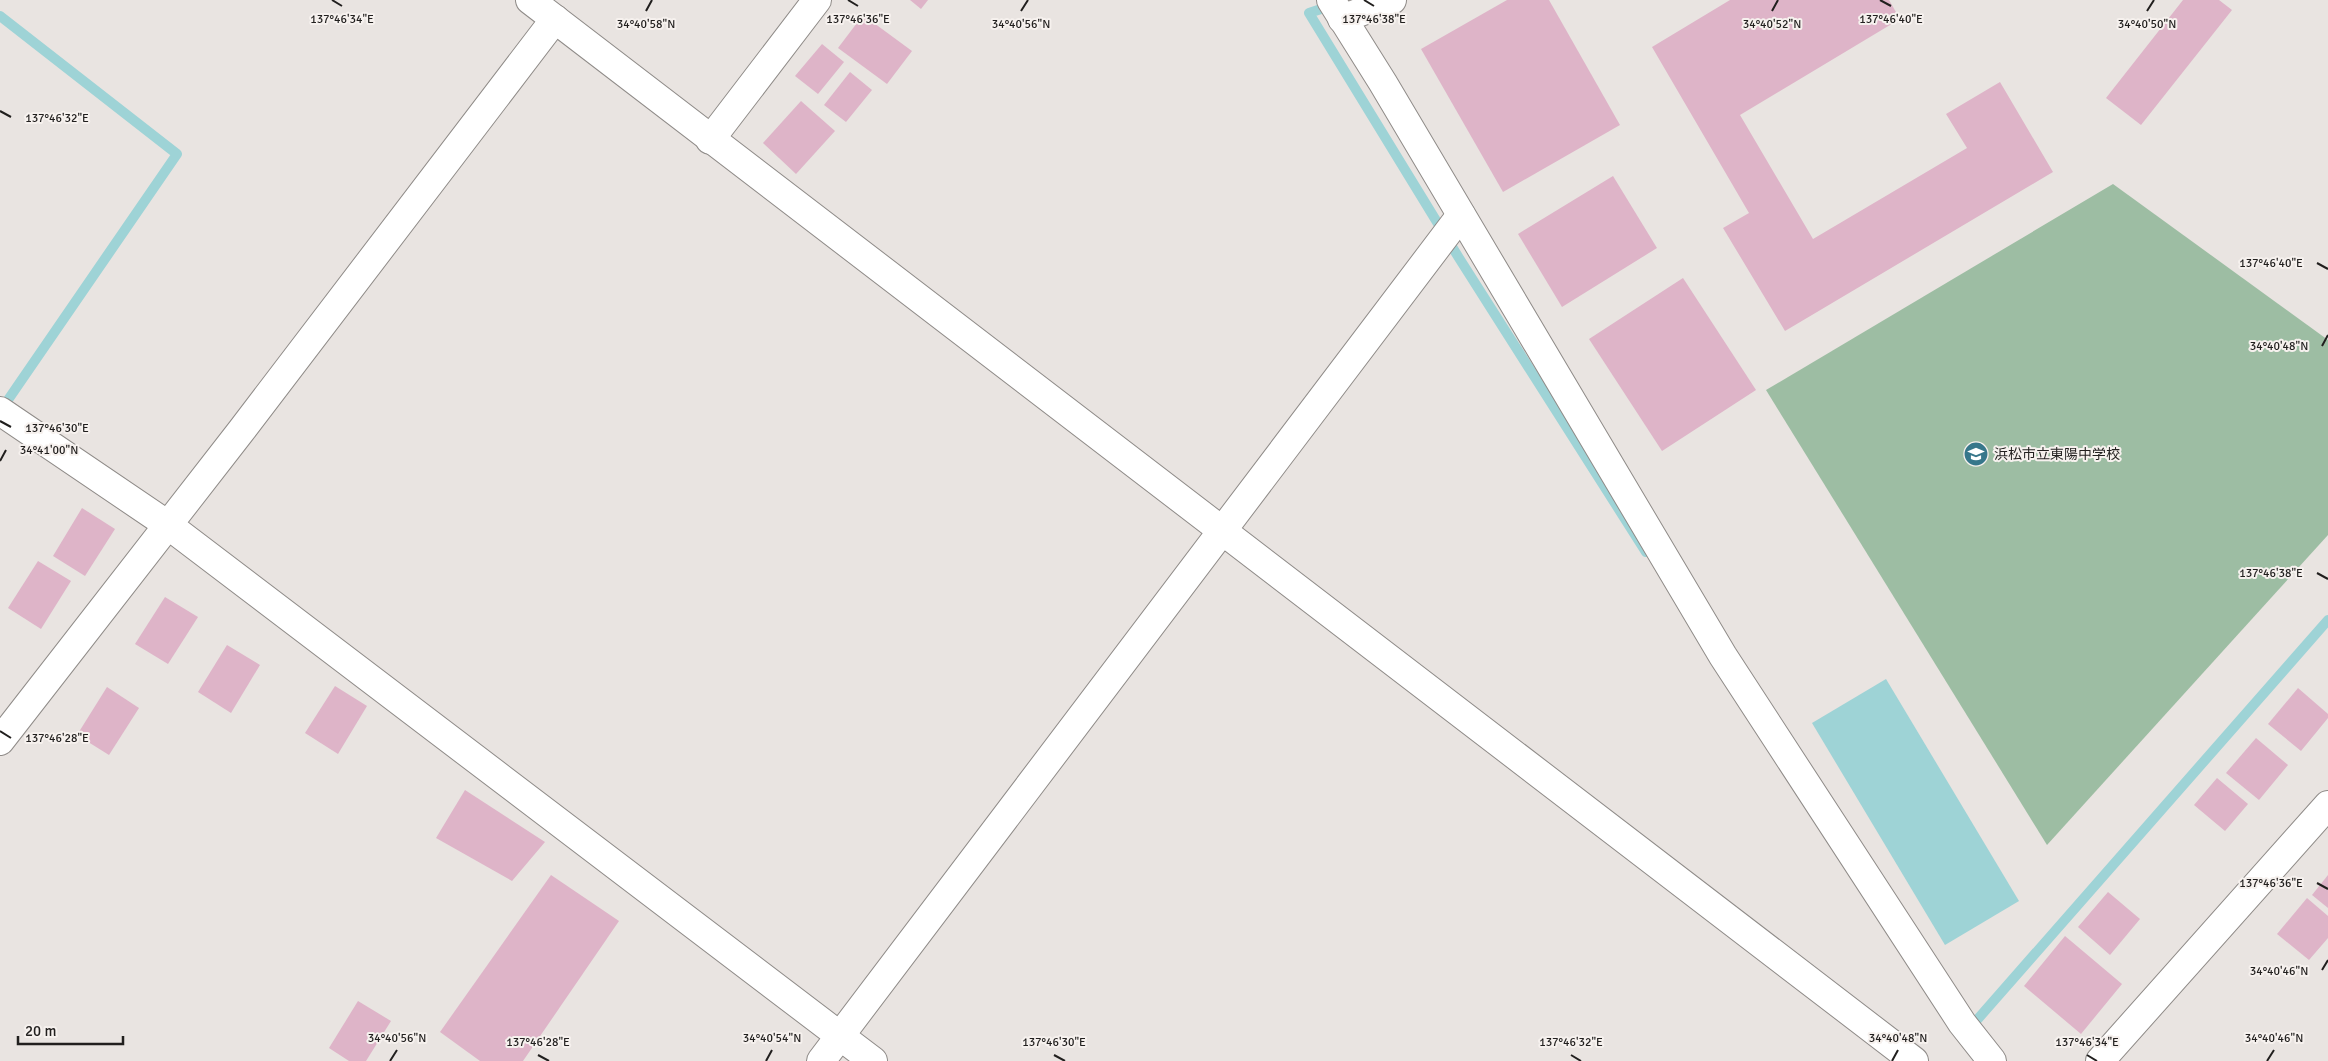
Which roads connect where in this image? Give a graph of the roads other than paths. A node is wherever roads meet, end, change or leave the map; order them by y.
1 (530, 0) edge
2 (817, 0) edge
3 (1392, 0) edge
4 (1337, 9) edge
5 (555, 20) junction
6 (710, 140) junction
7 (1461, 215) junction
8 (0, 411) edge
9 (168, 525) junction
10 (1223, 530) junction
11 (0, 741) edge
12 (2328, 805) edge
13 (841, 1037) junction
14 (821, 1061) edge
15 (873, 1061) edge
16 (1914, 1061) edge
17 (1992, 1061) edge
18 (2100, 1061) edge

1 - 5 street
2 - 6 street
3 - 4 street
4 - 7 street
5 - 6 street
5 - 9 street
6 - 10 street
7 - 10 street
7 - 17 street
8 - 9 street
9 - 11 street
9 - 13 street
10 - 13 street
10 - 16 street
12 - 18 street
13 - 14 street
13 - 15 street

